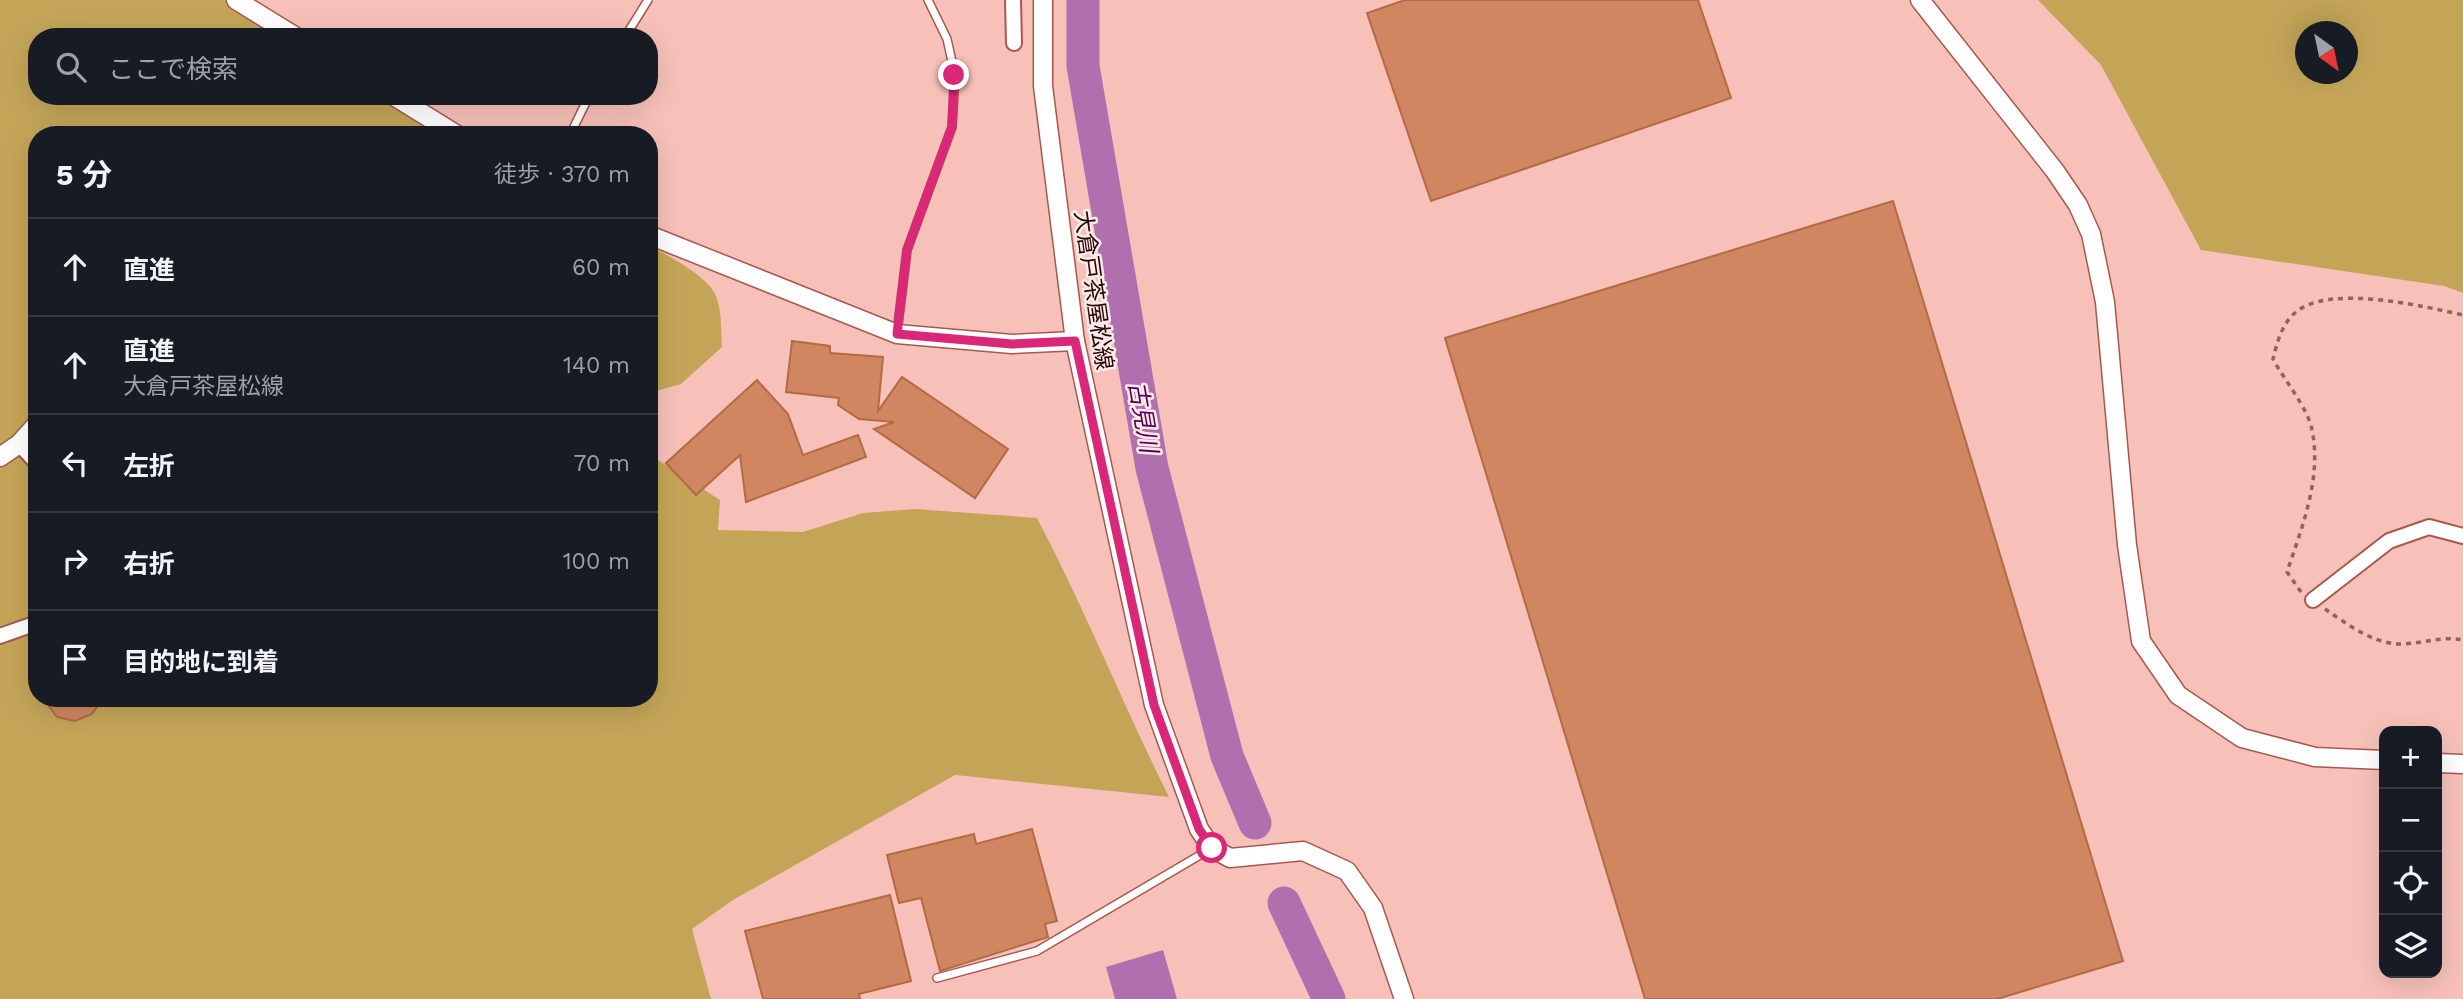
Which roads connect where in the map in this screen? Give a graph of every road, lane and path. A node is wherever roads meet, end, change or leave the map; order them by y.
1 (236, 0) edge
2 (648, 0) edge
3 (928, 0) edge
4 (1013, 0) edge
5 (1043, 0) edge
6 (1920, 0) edge
7 (281, 28) edge
8 (631, 28) edge
9 (1014, 43) dead end
10 (408, 105) edge
11 (585, 105) edge
12 (442, 126) edge
13 (574, 126) edge
14 (658, 239) edge
15 (2463, 315) edge
16 (897, 334) junction
17 (1075, 341) junction
18 (28, 434) edge
19 (19, 444) junction
20 (28, 454) edge
21 (0, 457) edge
22 (2463, 536) edge
23 (2313, 600) junction
24 (28, 626) edge
25 (0, 636) edge
26 (2463, 640) edge
27 (2379, 761) edge
28 (2442, 763) edge
29 (2463, 764) edge
30 (1212, 848) junction
31 (937, 978) dead end
32 (1404, 999) edge

1 - 7 street
2 - 8 lane
3 - 16 lane
4 - 9 street
5 - 17 street, 大倉戸茶屋松線
6 - 27 street
10 - 12 street
11 - 13 lane
14 - 16 street
15 - 23 path
16 - 17 street
17 - 30 street, 大倉戸茶屋松線
18 - 19 street
19 - 20 street
19 - 21 street
22 - 23 street
23 - 26 path
24 - 25 street
28 - 29 street
30 - 31 lane
30 - 32 street

